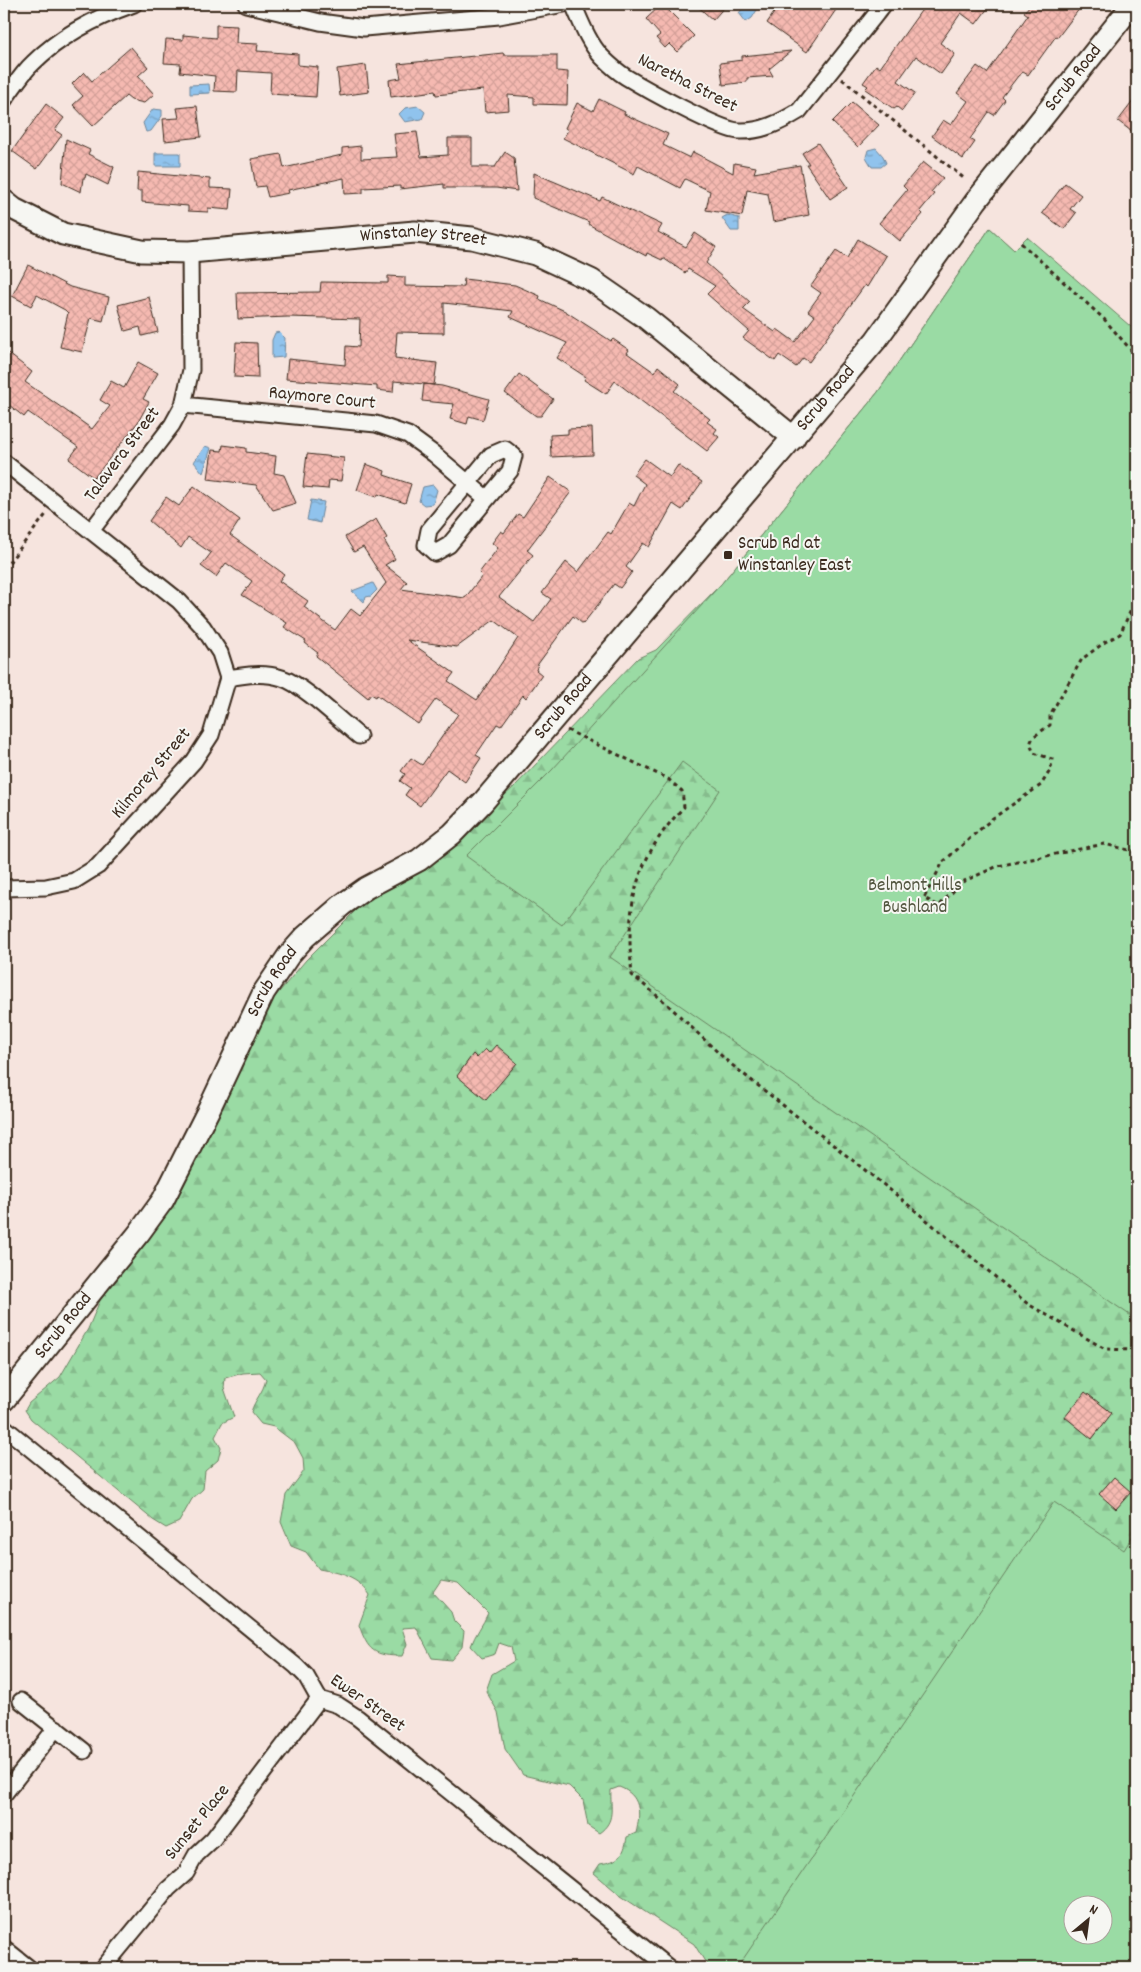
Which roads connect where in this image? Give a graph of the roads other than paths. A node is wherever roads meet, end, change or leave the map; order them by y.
1 (134, 4) edge
2 (246, 4) edge
3 (564, 4) edge
4 (573, 4) edge
5 (884, 4) edge
6 (1132, 4) edge
7 (4, 100) edge
8 (4, 200) edge
9 (190, 252) junction
10 (183, 405) junction
11 (794, 438) junction
12 (4, 462) edge
13 (468, 482) junction
14 (487, 499) junction
15 (91, 532) junction
16 (228, 678) junction
17 (359, 736) dead end
18 (4, 888) edge
19 (4, 1400) edge
20 (4, 1427) edge
21 (319, 1699) junction
22 (21, 1701) dead end
23 (56, 1728) junction
24 (84, 1751) dead end
25 (4, 1794) edge
26 (4, 1948) edge
27 (29, 1968) edge
28 (103, 1968) edge
29 (669, 1968) edge

1 - 7 street
2 - 3 street
4 - 5 street, Naretha Street
6 - 11 main road, Scrub Road
8 - 9 main road, Winstanley Street
9 - 10 street, Talavera Street
9 - 11 main road, Winstanley Street
10 - 13 street, Raymore Court
10 - 15 street, Talavera Street
11 - 19 main road, Scrub Road
12 - 15 street
13 - 14 street, Raymore Court
13 - 14 street
13 - 14 street
15 - 16 street
16 - 17 street
16 - 18 street, Kilmorey Street
20 - 21 street, Ewer Street
21 - 28 street, Sunset Place
21 - 29 street, Ewer Street
22 - 23 street
23 - 24 street
23 - 25 street
26 - 27 street

